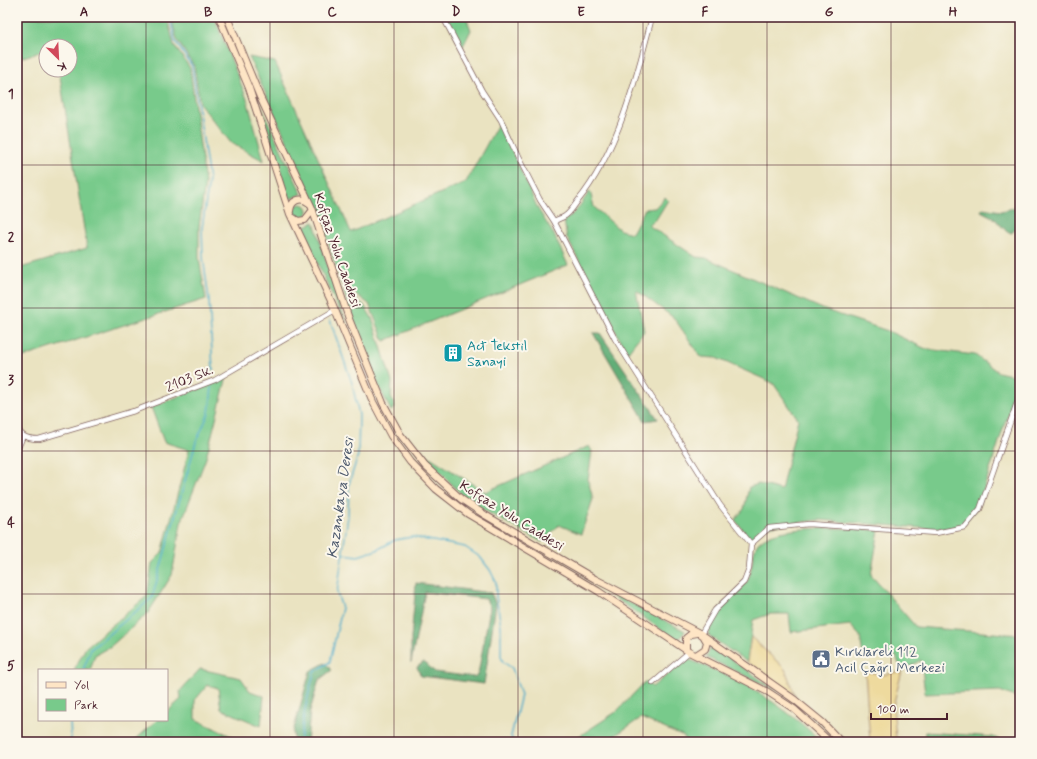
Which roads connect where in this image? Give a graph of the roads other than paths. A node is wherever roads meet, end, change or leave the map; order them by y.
1 (219, 17) edge
2 (227, 17) edge
3 (443, 17) edge
4 (652, 17) edge
5 (310, 204) junction
6 (290, 211) junction
7 (312, 212) junction
8 (292, 217) junction
9 (554, 221) junction
10 (335, 310) junction
11 (1020, 394) edge
12 (17, 422) edge
13 (21, 435) junction
14 (17, 450) edge
15 (751, 544) junction
16 (702, 635) junction
17 (687, 651) junction
18 (696, 654) junction
19 (653, 683) dead end
20 (830, 742) edge
21 (841, 742) edge

1 - 6 main road, Kofçaz Yolu Caddesi
2 - 5 main road, Kofçaz Yolu Caddesi
3 - 9 street
4 - 9 street
5 - 6 main road
5 - 7 main road, Kofçaz Yolu Caddesi
6 - 8 main road, Kofçaz Yolu Caddesi
7 - 8 main road
7 - 16 main road, Kofçaz Yolu Caddesi
8 - 10 main road, Kofçaz Yolu Caddesi
9 - 15 street
10 - 13 street, 2103 Sk.
10 - 17 main road, Kofçaz Yolu Caddesi
11 - 15 street
12 - 13 street
13 - 14 street
15 - 16 street
16 - 17 main road
16 - 18 main road
16 - 21 main road, Kofçaz Yolu Caddesi
17 - 18 main road, Kofçaz Yolu Caddesi
17 - 19 street
18 - 20 main road, Kofçaz Yolu Caddesi

